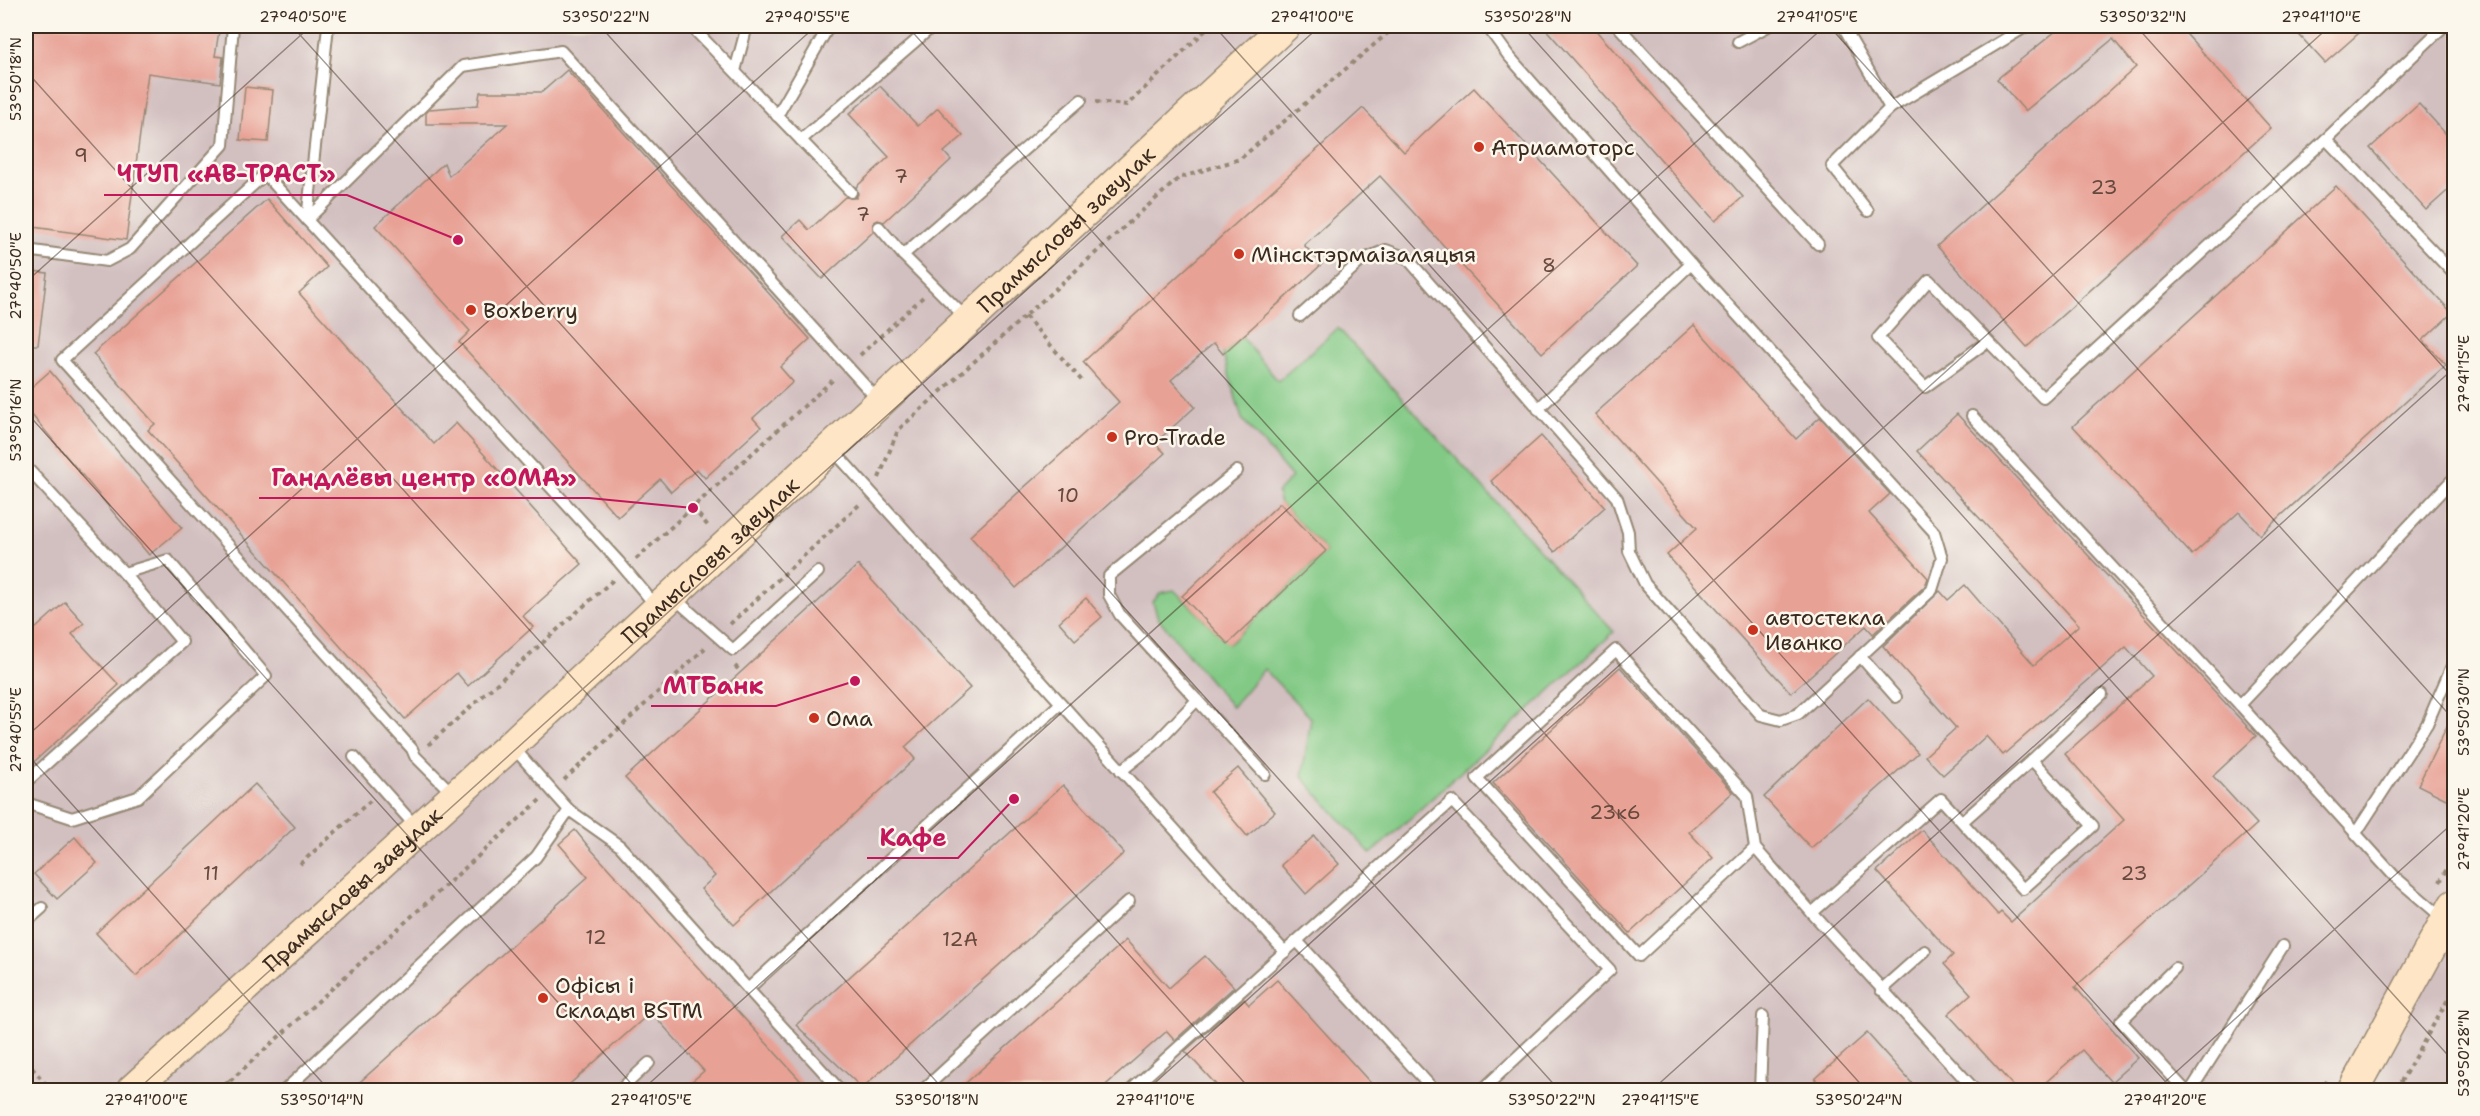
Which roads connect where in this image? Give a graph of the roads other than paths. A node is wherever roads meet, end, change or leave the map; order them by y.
1 (233, 26) edge
2 (328, 26) edge
3 (691, 26) edge
4 (747, 26) edge
5 (829, 26) edge
6 (933, 26) edge
7 (1285, 26) edge
8 (1487, 26) edge
9 (1618, 26) edge
10 (1768, 26) edge
11 (1843, 26) edge
12 (2027, 26) edge
13 (2444, 26) edge
14 (1738, 42) dead end
15 (735, 71) junction
16 (1082, 100) road end
17 (1890, 108) junction
18 (777, 116) junction
19 (2326, 139) junction
20 (801, 140) junction
21 (851, 192) dead end
22 (1868, 211) dead end
23 (307, 220) junction
24 (879, 227) dead end
25 (1818, 244) dead end
26 (26, 250) edge
27 (903, 255) junction
28 (1691, 264) junction
29 (2454, 274) edge
30 (1300, 316) dead end
31 (968, 320) junction
32 (1988, 341) junction
33 (879, 401) junction
34 (1538, 409) junction
35 (1972, 416) dead end
36 (830, 448) junction
37 (26, 467) edge
38 (1237, 471) dead end
39 (2454, 478) edge
40 (818, 572) dead end
41 (124, 573) junction
42 (665, 602) junction
43 (1860, 656) junction
44 (2454, 661) edge
45 (2102, 694) dead end
46 (1896, 697) dead end
47 (1197, 700) junction
48 (1060, 704) junction
49 (2240, 705) junction
50 (511, 745) junction
51 (354, 757) dead end
52 (2032, 760) junction
53 (1121, 771) junction
54 (1265, 774) dead end
55 (26, 782) edge
56 (455, 796) junction
57 (26, 803) edge
58 (569, 810) junction
59 (1962, 822) junction
60 (418, 830) junction
61 (2356, 833) junction
62 (1755, 848) junction
63 (1129, 901) dead end
64 (42, 908) dead end
65 (1812, 913) junction
66 (2450, 913) edge
67 (26, 922) edge
68 (1297, 941) junction
69 (2283, 946) dead end
70 (1925, 951) dead end
71 (1285, 952) junction
72 (2175, 968) dead end
73 (748, 989) junction
74 (1881, 990) junction
75 (1763, 1016) dead end
76 (649, 1063) dead end
77 (132, 1090) edge
78 (285, 1090) edge
79 (620, 1090) edge
80 (840, 1090) edge
81 (922, 1090) edge
82 (1131, 1090) edge
83 (1434, 1090) edge
84 (1482, 1090) edge
85 (1760, 1090) edge
86 (1975, 1090) edge
87 (2186, 1090) edge
88 (2191, 1090) edge
89 (2353, 1090) edge

1 - 26 lane
2 - 23 lane
3 - 15 lane
4 - 15 lane
5 - 18 lane
6 - 20 lane
7 - 31 street, Прамысловы завулак
8 - 28 lane
9 - 25 lane
10 - 14 lane
11 - 17 lane
12 - 17 lane
13 - 19 lane
15 - 18 lane
16 - 27 lane
17 - 22 lane
18 - 20 lane
19 - 29 lane
19 - 32 lane
20 - 21 lane
23 - 33 lane
23 - 42 lane
23 - 56 lane
24 - 27 lane
27 - 31 lane
28 - 34 lane
28 - 43 lane
30 - 34 lane
31 - 33 street, Прамысловы завулак
32 - 32 lane
33 - 36 street, Прамысловы завулак
34 - 43 lane
35 - 49 lane
36 - 42 street, Прамысловы завулак
36 - 48 lane
37 - 41 lane
38 - 47 lane
39 - 49 lane
40 - 42 lane
41 - 55 lane
41 - 57 lane
42 - 50 street, Прамысловы завулак
43 - 46 lane
44 - 61 lane
45 - 52 lane
47 - 53 lane
47 - 54 lane
48 - 53 lane
48 - 73 lane
49 - 61 lane
50 - 56 street, Прамысловы завулак
50 - 58 lane
51 - 60 lane
52 - 59 lane
52 - 59 lane
53 - 71 lane
56 - 60 street, Прамысловы завулак
58 - 73 lane
58 - 78 lane
59 - 65 lane
60 - 77 street, Прамысловы завулак
61 - 66 lane
62 - 62 lane
62 - 65 lane
63 - 81 lane
64 - 67 lane
65 - 74 lane
66 - 89 street
68 - 71 lane
68 - 83 lane
68 - 84 lane
69 - 88 lane
70 - 74 lane
71 - 82 lane
72 - 87 lane
73 - 80 lane
74 - 86 lane
75 - 85 lane
76 - 79 lane

